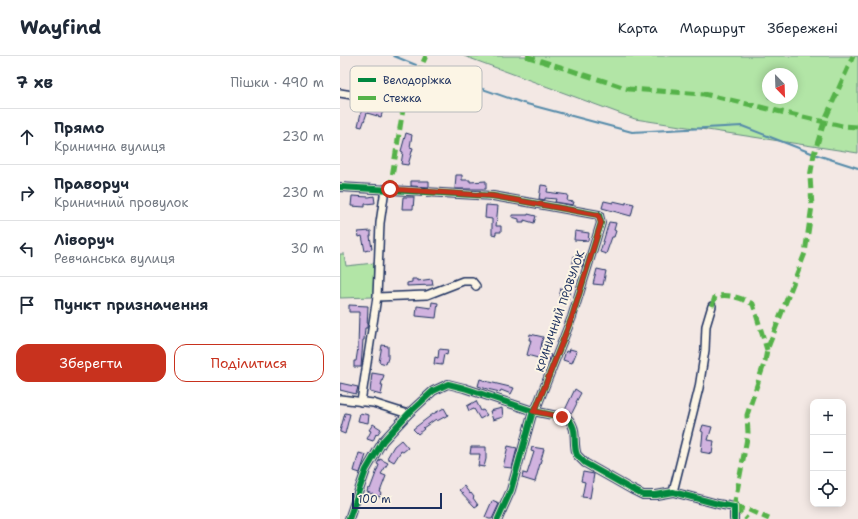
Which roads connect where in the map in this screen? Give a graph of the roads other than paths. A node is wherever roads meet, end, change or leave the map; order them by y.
1 (340, 93) edge
2 (350, 95) edge
3 (340, 187) edge
4 (385, 189) junction
5 (476, 286) dead end
6 (377, 297) junction
7 (712, 306) dead end
8 (340, 399) edge
9 (361, 402) junction
10 (533, 411) junction
11 (408, 414) junction
12 (673, 492) junction
13 (349, 519) edge
14 (498, 519) edge
15 (734, 519) edge

1 - 2 street
3 - 4 street
4 - 6 street
4 - 10 street, КРИНИЧНИЙ ПРОВУЛОК
5 - 6 street
6 - 9 street
7 - 12 street
8 - 9 street
9 - 11 street
10 - 11 street
10 - 12 street
10 - 14 street, КРИНИЧНИЙ ПРОВУЛОК
11 - 13 street
12 - 15 street

